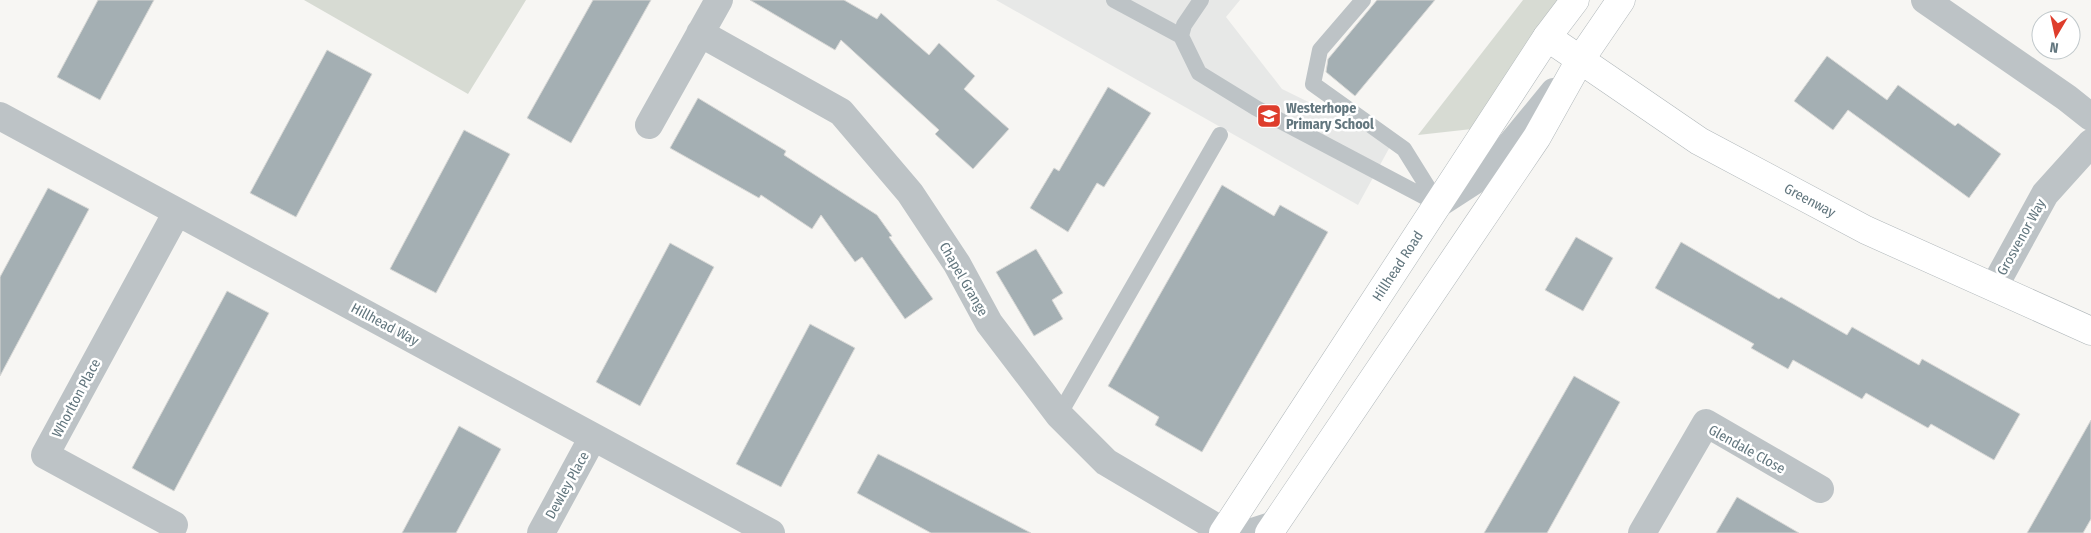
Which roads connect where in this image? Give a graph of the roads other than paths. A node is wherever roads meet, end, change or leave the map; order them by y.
1 (718, 0) edge
2 (1114, 0) edge
3 (1202, 0) edge
4 (1363, 0) edge
5 (1575, 0) edge
6 (1621, 0) edge
7 (1924, 0) edge
8 (700, 33) junction
9 (1181, 36) junction
10 (1547, 37) junction
11 (1580, 60) junction
12 (0, 116) edge
13 (2091, 117) edge
14 (649, 125) dead end
15 (1220, 135) dead end
16 (2091, 143) edge
17 (1438, 204) junction
18 (177, 212) junction
19 (1994, 287) junction
20 (2091, 331) edge
21 (1059, 414) junction
22 (594, 437) junction
23 (1820, 490) dead end
24 (174, 525) dead end
25 (1264, 530) edge
26 (541, 533) edge
27 (771, 533) edge
28 (1224, 533) edge
29 (1642, 533) edge

1 - 8 street
2 - 9 lane
3 - 9 lane
4 - 17 lane
5 - 10 street, Hillhead Road
6 - 11 street
7 - 13 street
8 - 14 street
8 - 21 street, Chapel Grange
9 - 17 lane
10 - 11 street, Greenway
10 - 17 street, Hillhead Road
11 - 17 street
11 - 19 street, Greenway
11 - 25 street
12 - 18 street, Hillhead Way
15 - 21 lane
16 - 19 street, Grosvenor Way
17 - 28 street, Hillhead Road
18 - 22 street, Hillhead Way
18 - 24 street, Whorlton Place
19 - 20 street, Greenway
21 - 28 street, Chapel Grange
22 - 26 street, Dewley Place
22 - 27 street, Hillhead Way
23 - 29 street, Glendale Close

